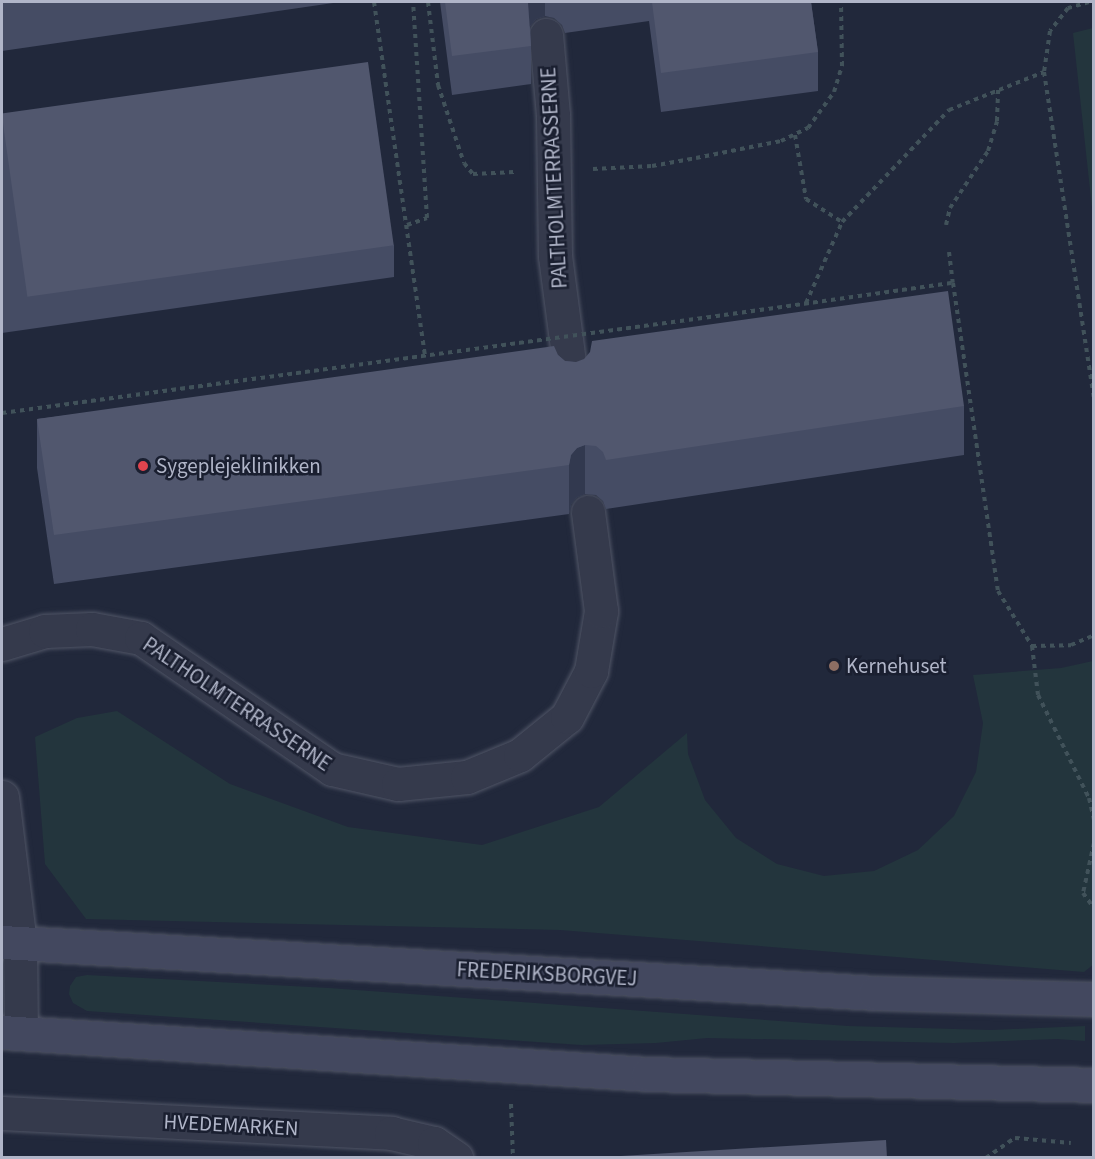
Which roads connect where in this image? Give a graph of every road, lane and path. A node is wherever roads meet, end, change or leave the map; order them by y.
1 (374, 2) edge
2 (413, 2) edge
3 (428, 2) edge
4 (841, 2) edge
5 (1089, 2) edge
6 (546, 35) dead end
7 (1044, 72) junction
8 (998, 90) junction
9 (795, 135) junction
10 (554, 171) junction
11 (842, 222) junction
12 (407, 225) junction
13 (946, 225) dead end
14 (949, 252) dead end
15 (953, 283) junction
16 (806, 303) junction
17 (425, 356) junction
18 (573, 393) edge
19 (1094, 399) edge
20 (2, 413) edge
21 (588, 512) dead end
22 (1094, 634) edge
23 (2, 644) edge
24 (1032, 646) junction
25 (2, 797) edge
26 (1094, 819) edge
27 (1094, 843) edge
28 (1094, 908) edge
29 (11, 943) edge
30 (1094, 999) edge
31 (11, 1032) edge
32 (509, 1065) junction
33 (1094, 1085) edge
34 (2, 1113) edge
35 (1071, 1143) dead end
36 (456, 1158) edge
37 (513, 1158) edge
38 (986, 1158) edge

1 - 12 path
2 - 12 path
3 - 10 path
4 - 9 path
5 - 7 path
6 - 10 street, PALTHOLMTERRASSERNE
7 - 8 path
7 - 19 path
8 - 11 path
8 - 13 path
9 - 10 path
9 - 11 path
10 - 18 street, PALTHOLMTERRASSERNE
11 - 16 path
12 - 17 path
14 - 15 path
15 - 16 path
15 - 24 path
16 - 17 path, bridge
17 - 20 path, bridge
21 - 23 street, PALTHOLMTERRASSERNE
22 - 24 path
24 - 26 path
25 - 29 street
27 - 28 path
29 - 30 street, FREDERIKSBORGVEJ
29 - 31 street
31 - 32 street
32 - 33 street
32 - 37 path
34 - 36 street, HVEDEMARKEN
35 - 38 path

